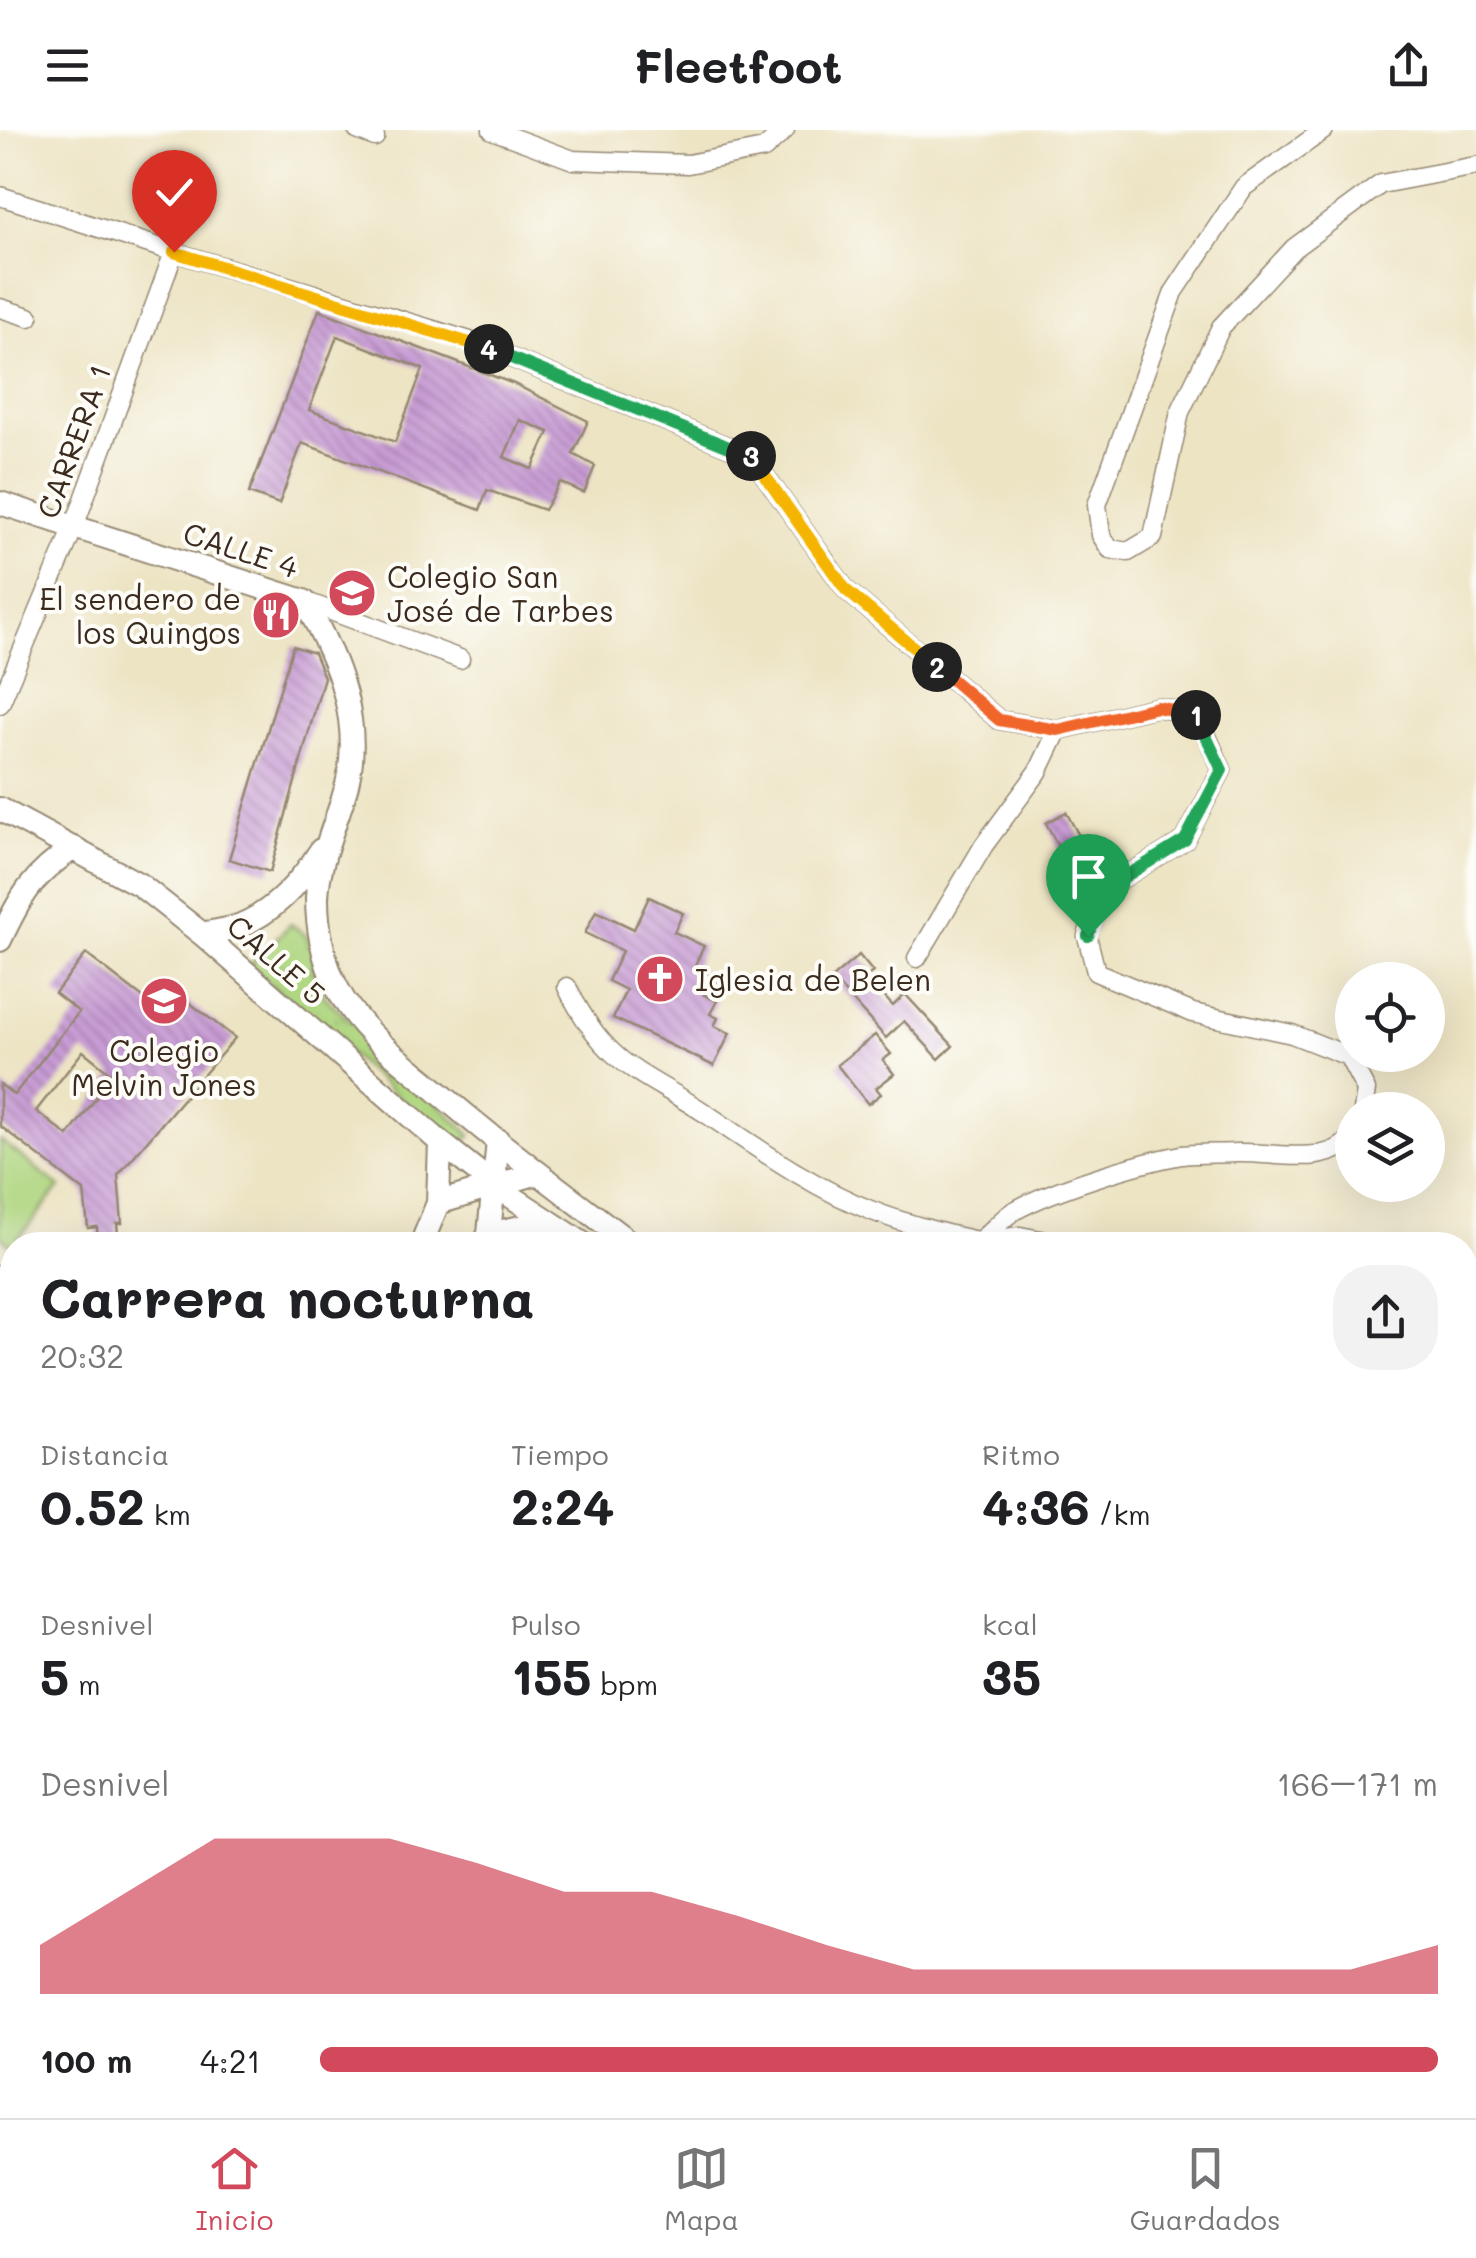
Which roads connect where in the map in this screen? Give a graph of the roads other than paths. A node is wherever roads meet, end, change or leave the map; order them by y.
1 (357, 130) edge
2 (492, 130) edge
3 (785, 130) edge
4 (1324, 130) edge
5 (376, 137) dead end
6 (1476, 166) edge
7 (0, 196) edge
8 (174, 252) junction
9 (0, 308) edge
10 (29, 318) dead end
11 (0, 503) edge
12 (74, 526) junction
13 (304, 600) junction
14 (460, 659) dead end
15 (0, 704) edge
16 (1058, 730) junction
17 (0, 809) edge
18 (329, 837) junction
19 (74, 848) junction
20 (202, 934) junction
21 (0, 940) edge
22 (917, 958) dead end
23 (568, 987) dead end
24 (1366, 1092) edge
25 (498, 1140) junction
26 (440, 1142) junction
27 (1335, 1149) edge
28 (538, 1172) junction
29 (494, 1185) junction
30 (438, 1202) junction
31 (548, 1221) junction
32 (426, 1232) edge
33 (487, 1232) edge
34 (512, 1232) edge
35 (565, 1232) edge
36 (616, 1232) edge
37 (948, 1232) edge
38 (996, 1232) edge

1 - 5 street
2 - 3 street
4 - 6 street
7 - 8 street
8 - 12 street, CARRERA 1
8 - 16 street
9 - 10 street
11 - 12 main road, CALLE 4
12 - 13 main road, CALLE 4
12 - 15 street, CARRERA 1
13 - 14 street, CALLE 4
13 - 18 main road
16 - 22 street
16 - 24 street
17 - 19 main road, CALLE 5
18 - 20 main road
18 - 25 main road, CALLE 5
19 - 20 main road, CALLE 5
19 - 21 main road
20 - 26 main road, CALLE 5
23 - 37 street
25 - 28 main road, CALLE 5
25 - 29 main road
26 - 29 main road, CALLE 5
26 - 30 main road
27 - 38 street
28 - 29 main road
28 - 36 main road, CALLE 5
29 - 30 main road
29 - 31 main road, CALLE 5
29 - 33 main road
30 - 32 main road
31 - 34 main road
31 - 35 main road, CALLE 5

